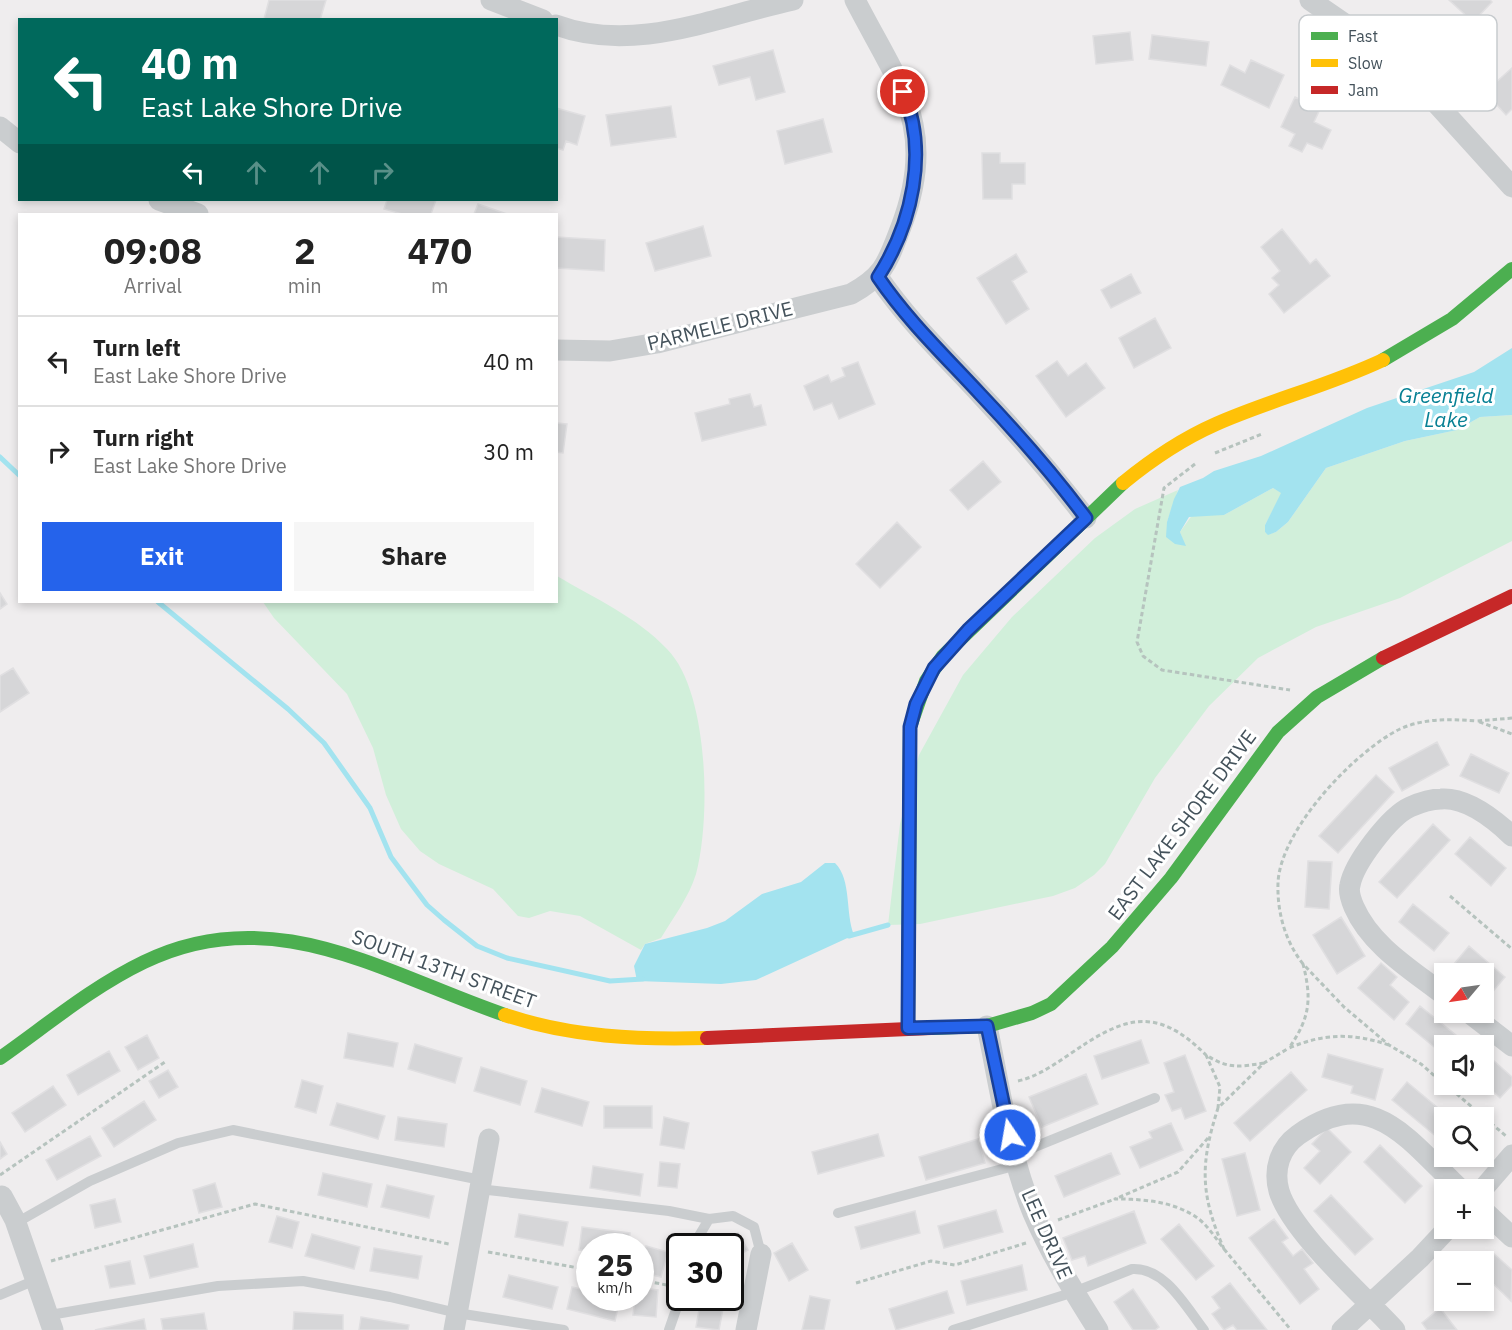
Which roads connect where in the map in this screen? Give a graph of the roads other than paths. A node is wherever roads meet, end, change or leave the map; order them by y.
1 (491, 0) edge
2 (793, 0) edge
3 (855, 0) edge
4 (1310, 0) edge
5 (1332, 15) edge
6 (538, 18) edge
7 (558, 25) edge
8 (1443, 111) edge
9 (0, 127) edge
10 (18, 141) edge
11 (1512, 187) edge
12 (162, 201) edge
13 (195, 213) edge
14 (1512, 269) edge
15 (878, 277) junction
16 (558, 350) edge
17 (1086, 518) junction
18 (1512, 596) edge
19 (1512, 836) edge
20 (1434, 987) edge
21 (1482, 1023) edge
22 (987, 1026) junction
23 (908, 1028) junction
24 (1512, 1046) edge
25 (0, 1058) edge
26 (1155, 1098) dead end
27 (489, 1139) dead end
28 (1512, 1155) edge
29 (1017, 1165) junction
30 (1449, 1179) edge
31 (1491, 1179) edge
32 (480, 1185) junction
33 (1, 1186) edge
34 (838, 1214) dead end
35 (709, 1219) junction
36 (1494, 1220) edge
37 (16, 1223) junction
38 (701, 1233) edge
39 (1512, 1237) edge
40 (1438, 1239) edge
41 (761, 1254) joint
42 (35, 1272) junction
43 (1074, 1292) junction
44 (0, 1295) edge
45 (1371, 1304) junction
46 (676, 1311) edge
47 (455, 1322) edge
48 (52, 1323) edge
49 (564, 1330) edge
50 (669, 1330) edge
51 (746, 1330) edge
52 (953, 1330) edge
53 (1098, 1330) edge
54 (1204, 1330) edge
55 (1342, 1330) edge
56 (1395, 1330) edge

1 - 6 street
2 - 7 street
3 - 15 street
4 - 5 street
8 - 11 street
9 - 10 street
12 - 13 street
14 - 17 street
15 - 16 street, PARMELE DRIVE
15 - 17 street
17 - 23 street
18 - 22 street, EAST LAKE SHORE DRIVE
19 - 20 street
21 - 24 street
22 - 23 street, EAST LAKE SHORE DRIVE
22 - 29 street, LEE DRIVE
23 - 25 street, SOUTH 13TH STREET
26 - 29 lane
27 - 32 street
28 - 31 street
29 - 34 lane
29 - 43 street, LEE DRIVE
30 - 45 street
32 - 35 lane
32 - 37 lane
32 - 47 street
33 - 37 street
35 - 38 lane
35 - 41 lane
36 - 39 street
37 - 42 street
40 - 45 street
41 - 51 street
42 - 44 lane
42 - 48 street
43 - 52 lane
43 - 53 street, LEE DRIVE
43 - 54 lane
45 - 55 street
45 - 56 street
46 - 50 lane
47 - 48 lane
47 - 49 lane

